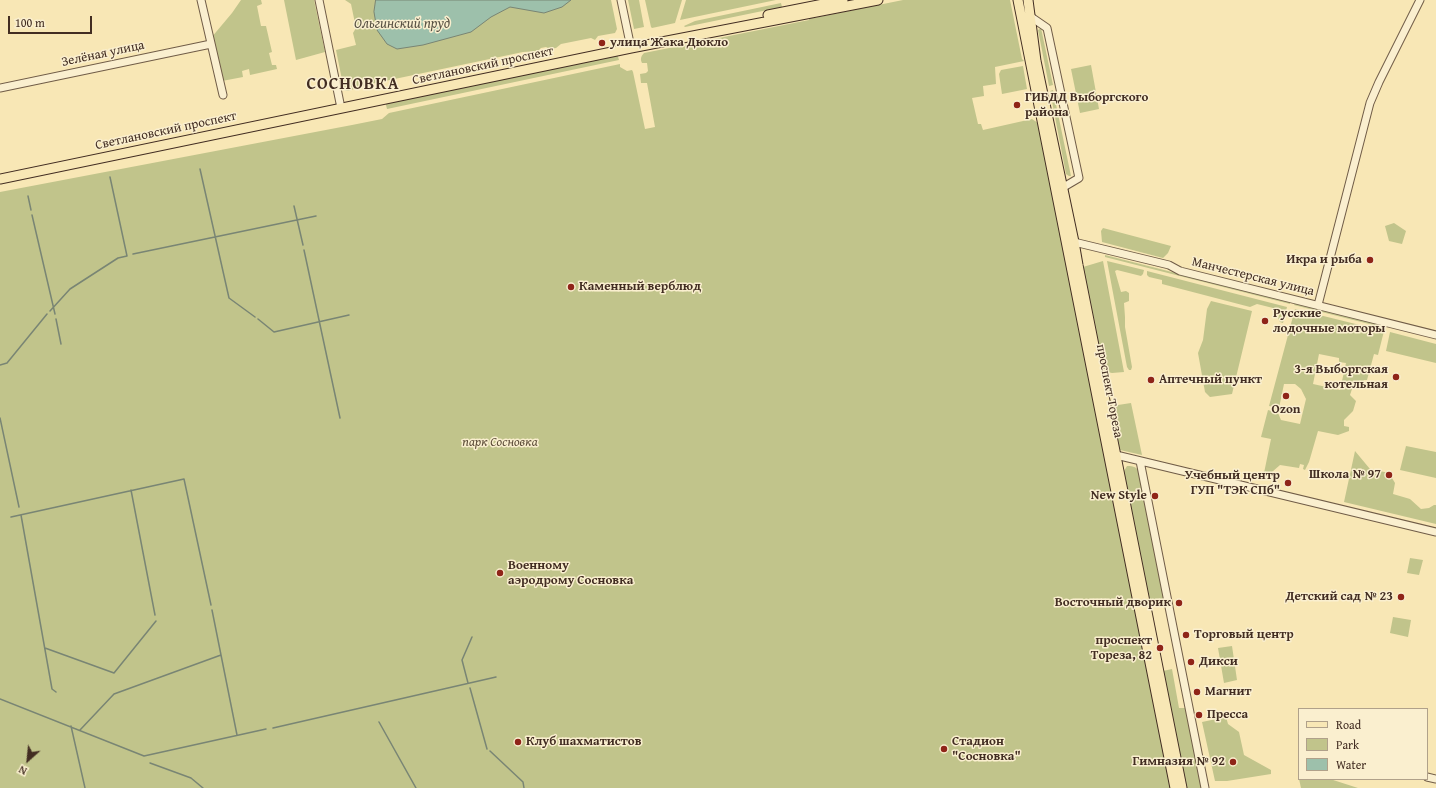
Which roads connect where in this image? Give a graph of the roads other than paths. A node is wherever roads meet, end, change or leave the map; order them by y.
1 (201, 0) edge
2 (319, 0) edge
3 (621, 0) edge
4 (843, 0) edge
5 (878, 0) edge
6 (1018, 0) edge
7 (1028, 0) edge
8 (1420, 0) edge
9 (1031, 17) junction
10 (211, 44) junction
11 (631, 46) junction
12 (0, 88) edge
13 (223, 95) dead end
14 (341, 106) junction
15 (0, 173) edge
16 (0, 179) edge
17 (1062, 188) junction
18 (1070, 242) junction
19 (1318, 305) junction
20 (1436, 335) edge
21 (1116, 455) junction
22 (1140, 461) junction
23 (1436, 532) edge
24 (1174, 788) edge
25 (1182, 788) edge
26 (1205, 788) edge

1 - 10 street
2 - 14 street
3 - 11 street
4 - 11 main road, Светлановский проспект
5 - 11 main road, Светлановский проспект
6 - 18 main road, проспект Тореза
7 - 9 main road, проспект Тореза
8 - 19 street
9 - 17 main road, проспект Тореза
9 - 17 street
10 - 12 street, Зелёная улица
10 - 13 street
11 - 14 main road, Светлановский проспект
14 - 15 main road, Светлановский проспект
14 - 16 main road, Светлановский проспект
17 - 18 main road, проспект Тореза
18 - 19 street, Манчестерская улица
18 - 21 main road, проспект Тореза
18 - 24 main road, проспект Тореза
19 - 20 street, Манчестерская улица
21 - 22 street
21 - 25 main road, проспект Тореза
22 - 23 street
22 - 26 street

